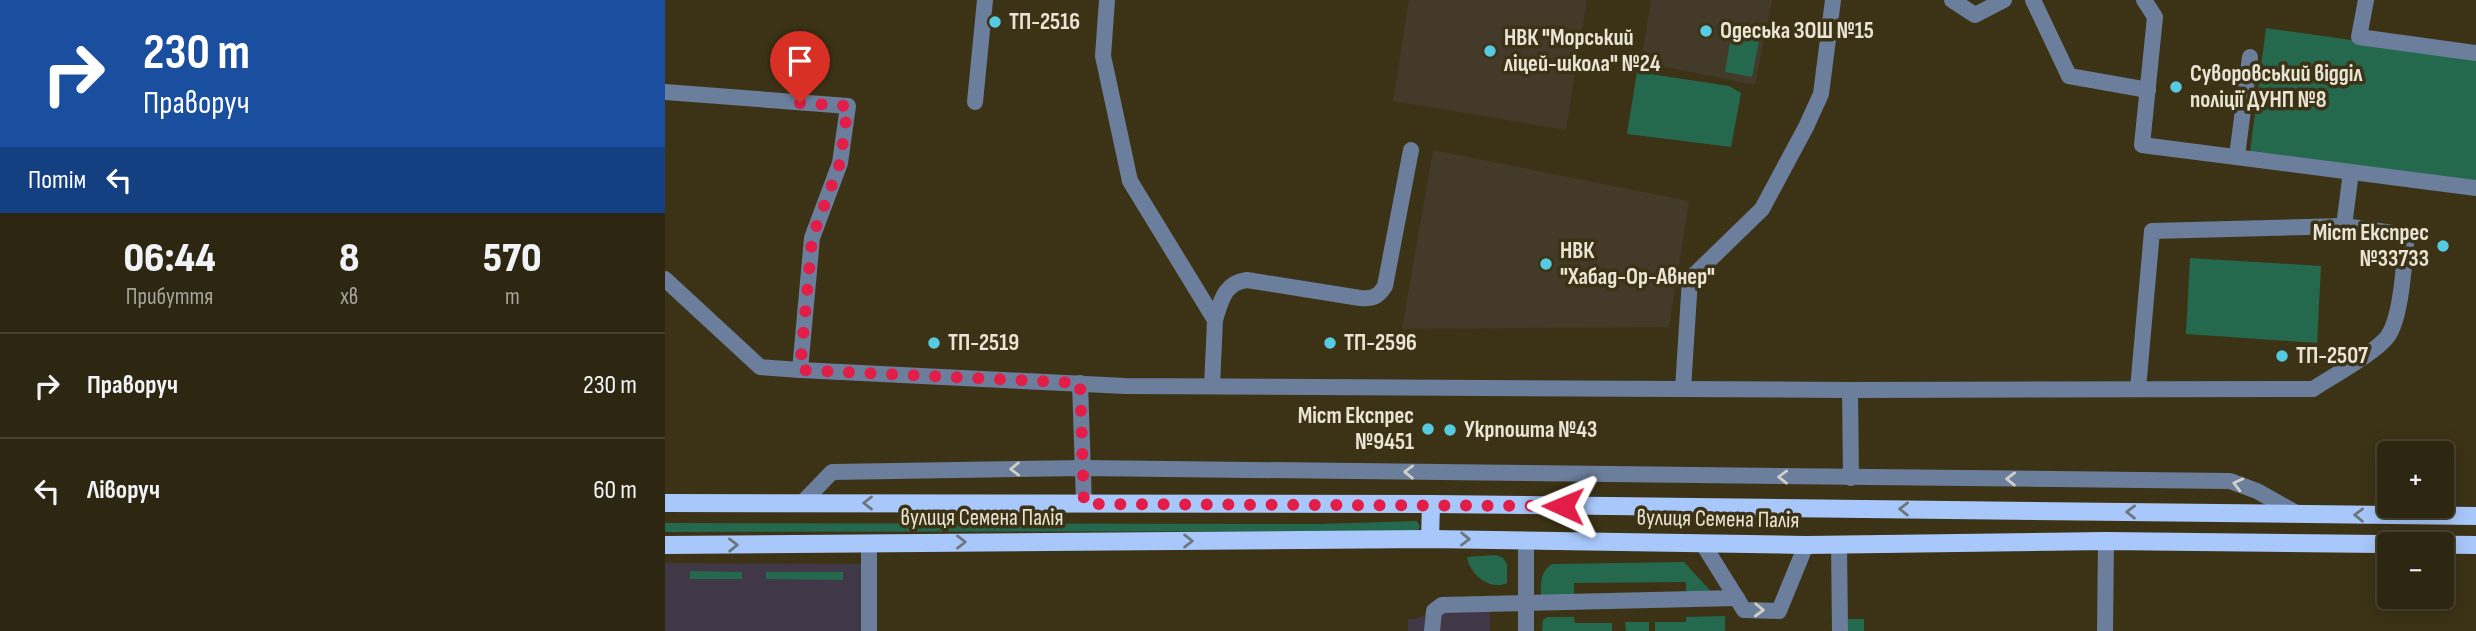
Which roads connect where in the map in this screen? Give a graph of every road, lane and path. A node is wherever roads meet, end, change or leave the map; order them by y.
1 (985, 0) edge
2 (1107, 0) edge
3 (1833, 0) edge
4 (1952, 0) edge
5 (2004, 0) edge
6 (2033, 0) edge
7 (2144, 0) edge
8 (2366, 0) edge
9 (2476, 53) edge
10 (2250, 57) dead end
11 (2148, 90) junction
12 (665, 92) edge
13 (975, 102) dead end
14 (1411, 150) dead end
15 (2237, 156) junction
16 (2351, 172) junction
17 (2476, 188) edge
18 (2344, 226) junction
19 (665, 279) edge
20 (1215, 320) junction
21 (800, 370) junction
22 (1080, 383) junction
23 (1212, 386) junction
24 (1683, 388) junction
25 (2138, 388) junction
26 (1850, 390) junction
27 (1083, 468) junction
28 (1851, 478) junction
29 (803, 502) junction
30 (665, 503) edge
31 (1084, 504) junction
32 (1431, 504) junction
33 (2298, 514) junction
34 (2476, 516) edge
35 (1430, 539) junction
36 (1526, 540) junction
37 (2106, 541) junction
38 (869, 543) junction
39 (1703, 544) junction
40 (1839, 544) junction
41 (665, 545) edge
42 (1806, 545) junction
43 (2476, 545) edge
44 (1737, 597) junction
45 (1526, 602) junction
46 (869, 631) edge
47 (1431, 631) edge
48 (1526, 631) edge
49 (1840, 631) edge
50 (2105, 631) edge

1 - 13 street
2 - 20 street
3 - 24 street
4 - 5 street
6 - 11 street
7 - 11 street
8 - 9 street
10 - 15 street
11 - 15 street
12 - 21 street
14 - 20 street
15 - 16 street
16 - 17 street
16 - 18 street
18 - 25 street
18 - 25 street
19 - 21 street
20 - 23 street
21 - 22 street
22 - 23 street
22 - 27 street
23 - 24 street
24 - 26 street
25 - 26 street
26 - 28 street
28 -> 27 street
27 -> 29 street
27 - 31 street
33 -> 28 street
29 - 30 main road, вулиця Семена Палія
31 -> 29 main road, вулиця Семена Палія
31 - 32 main road, вулиця Семена Палія
33 -> 32 main road, вулиця Семена Палія
32 - 35 main road
34 -> 33 main road, вулиця Семена Палія
35 -> 36 main road, вулиця Семена Палія
38 -> 35 main road, вулиця Семена Палія
36 - 39 main road, вулиця Семена Палія
36 - 45 street
37 - 40 main road, вулиця Семена Палія
37 - 43 main road, вулиця Семена Палія
37 - 50 street
41 -> 38 main road, вулиця Семена Палія
38 - 46 street
39 - 42 main road, вулиця Семена Палія
39 - 44 street
40 - 42 main road, вулиця Семена Палія
40 - 49 street
44 -> 42 street
44 - 45 street
45 - 47 street
45 - 48 street

